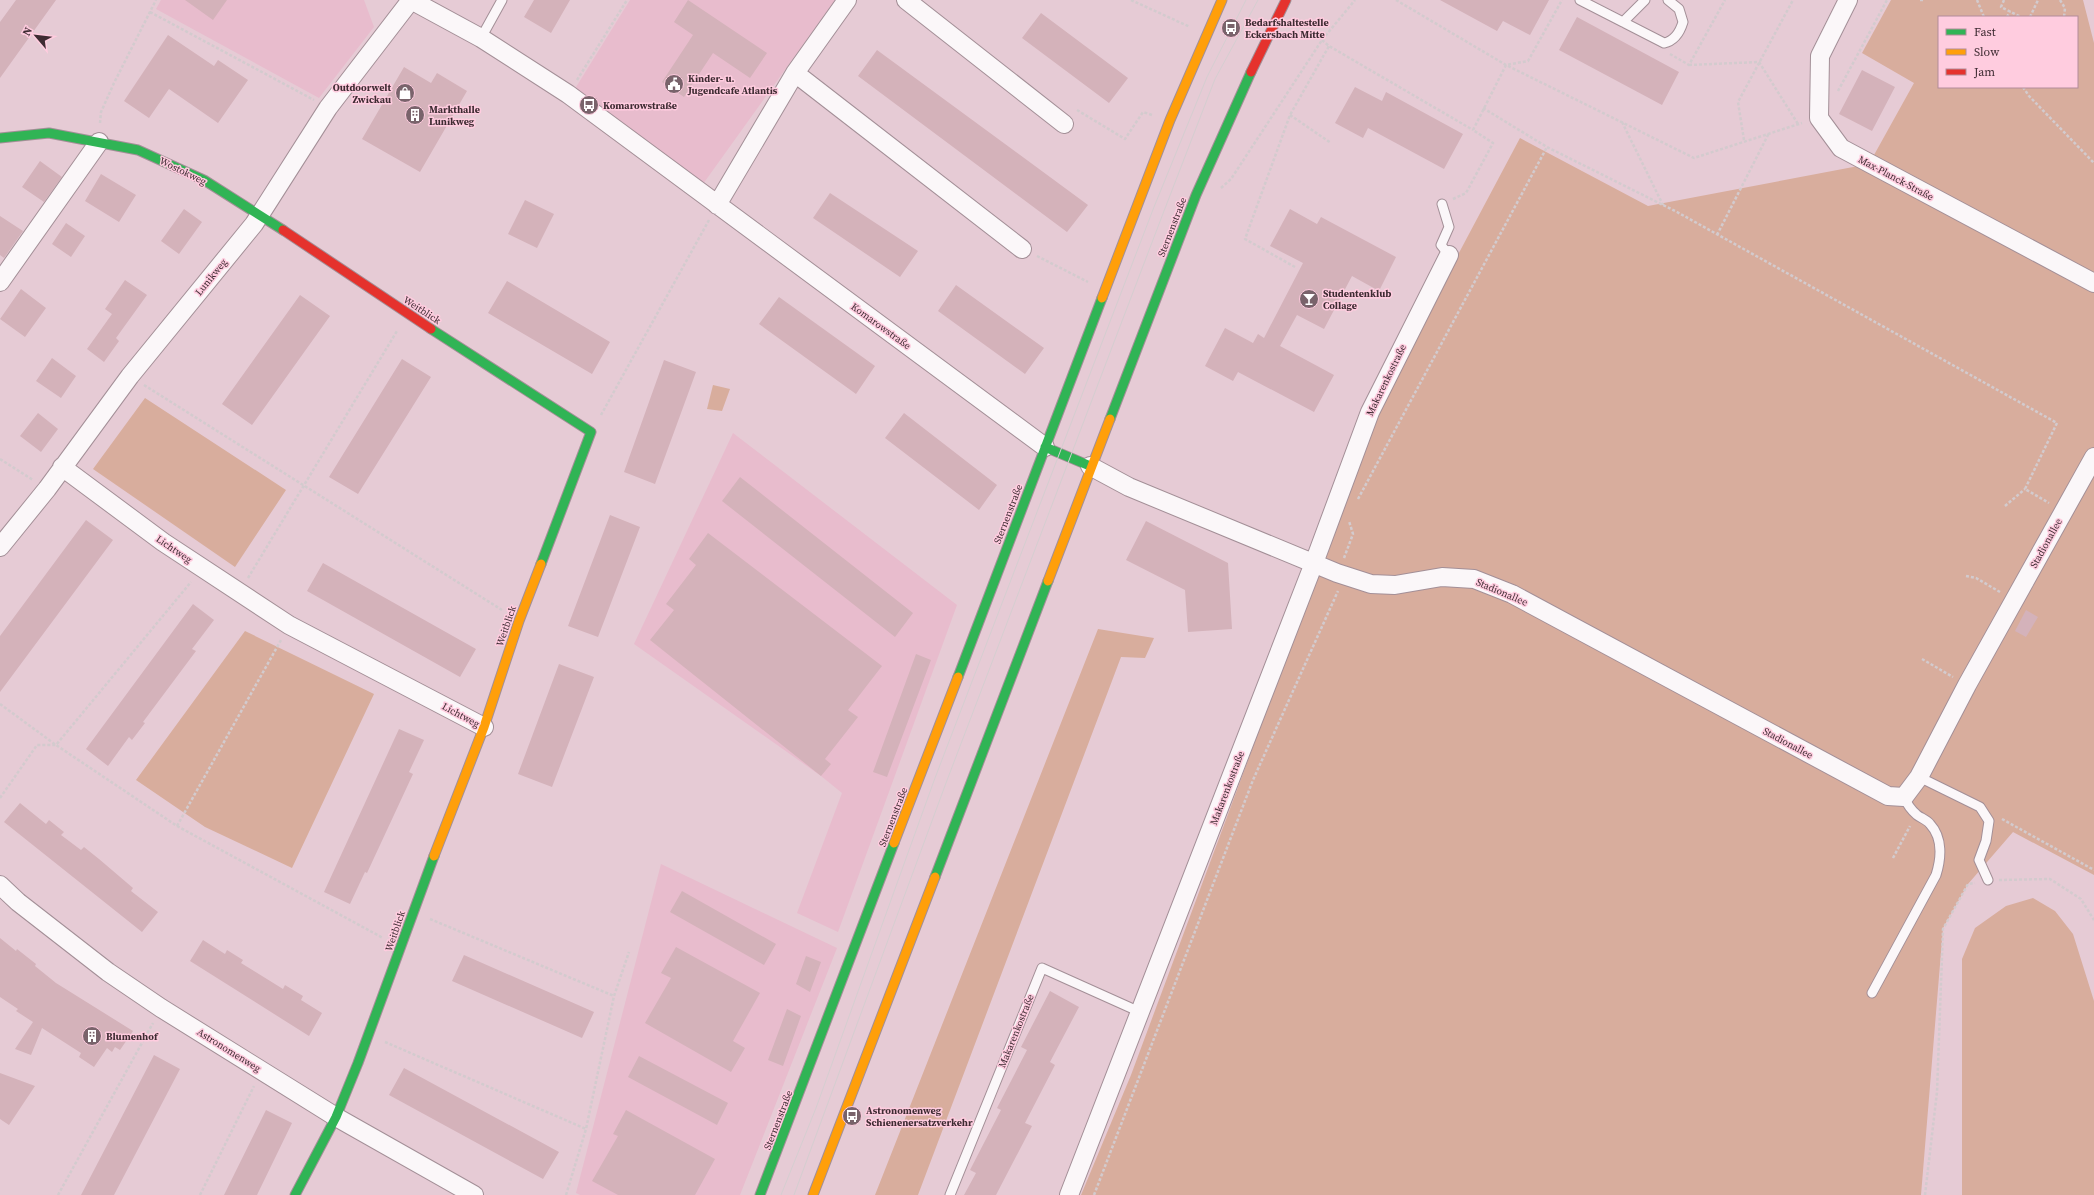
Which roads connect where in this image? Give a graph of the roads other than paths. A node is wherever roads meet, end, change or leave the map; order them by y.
1 (411, 0) edge
2 (502, 0) edge
3 (847, 0) edge
4 (906, 0) edge
5 (1222, 0) edge
6 (1286, 0) edge
7 (1580, 0) edge
8 (1645, 0) edge
9 (1668, 0) edge
10 (1848, 0) edge
11 (1623, 22) junction
12 (481, 38) junction
13 (795, 73) junction
14 (1064, 124) road end
15 (0, 138) edge
16 (99, 142) junction
17 (1442, 204) road end
18 (718, 205) junction
19 (260, 215) junction
20 (1022, 249) road end
21 (1449, 255) joint
22 (0, 282) edge
23 (2094, 283) edge
24 (1045, 447) junction
25 (2094, 457) edge
26 (1090, 466) junction
27 (62, 467) junction
28 (0, 547) edge
29 (1314, 564) junction
30 (484, 727) junction
31 (1919, 777) junction
32 (1904, 797) junction
33 (1988, 880) road end
34 (0, 885) edge
35 (1872, 993) dead end
36 (1140, 1012) junction
37 (336, 1117) junction
38 (295, 1195) edge
39 (474, 1195) edge
40 (760, 1195) edge
41 (813, 1195) edge
42 (950, 1195) edge
43 (1069, 1195) edge

1 - 12 street, Komarowstraße
1 - 19 street, Lunikweg
2 - 12 lane
3 - 13 street
4 - 14 street
5 - 24 street, Sternenstraße
6 - 26 street, Sternenstraße
7 - 11 lane
8 - 11 lane
9 - 11 lane
10 - 23 street, Max-Planck-Straße
12 - 18 street, Komarowstraße
13 - 18 street
13 - 20 street
15 - 16 street, Wostokweg
16 - 19 street, Wostokweg
16 - 22 street
17 - 21 lane, Makarenkostraße
18 - 24 street, Komarowstraße
19 - 27 street, Lunikweg
19 - 30 street, Weitblick
21 - 29 street, Makarenkostraße
24 - 26 street
24 - 40 street, Sternenstraße
25 - 31 street, Stadionallee
26 - 29 street
26 - 41 street, Sternenstraße
27 - 28 street, Lunikweg
27 - 30 street, Lichtweg
29 - 32 street, Stadionallee
29 - 36 street, Makarenkostraße
30 - 37 street, Weitblick
31 - 32 street, Stadionallee
31 - 33 lane
32 - 35 lane
34 - 37 street, Astronomenweg
36 - 42 lane, Makarenkostraße
36 - 43 street, Makarenkostraße
37 - 38 street, Weitblick
37 - 39 street, Astronomenweg

